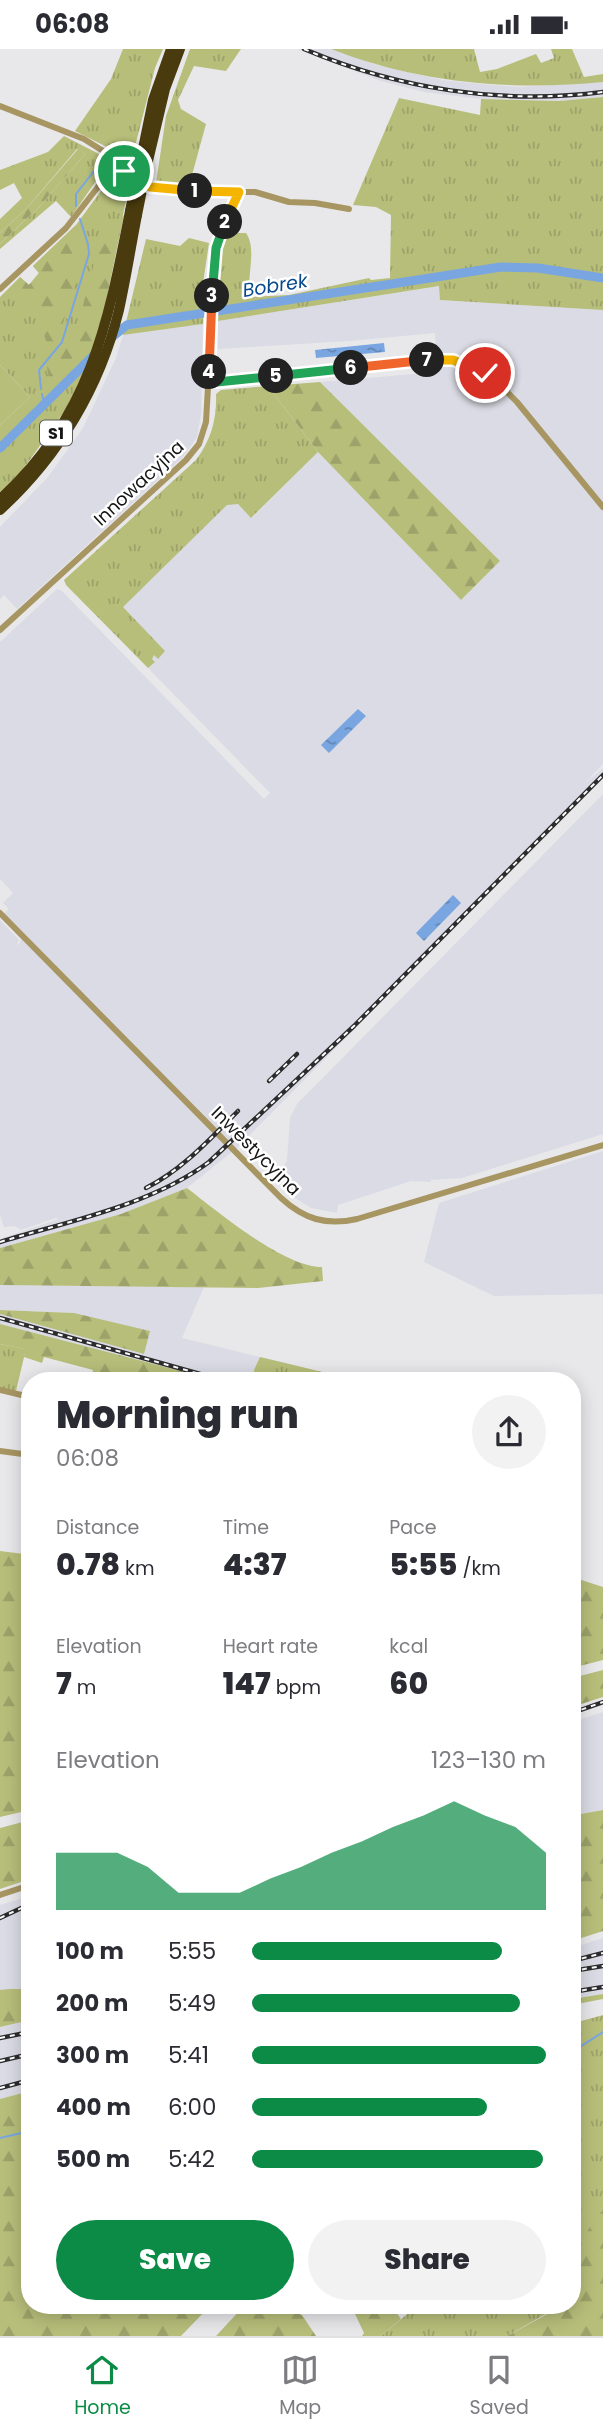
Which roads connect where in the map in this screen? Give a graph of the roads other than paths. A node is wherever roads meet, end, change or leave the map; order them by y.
1 (171, 49) edge
2 (180, 49) edge
3 (0, 106) edge
4 (143, 164) junction
5 (115, 165) junction
6 (239, 192) junction
7 (349, 209) dead end
8 (134, 213) junction
9 (0, 289) edge
10 (93, 376) junction
11 (209, 381) junction
12 (0, 499) edge
13 (603, 507) edge
14 (0, 510) edge
15 (0, 630) edge
16 (0, 913) edge
17 (603, 1145) edge
18 (0, 1390) edge
19 (21, 1395) edge
20 (0, 1451) edge
21 (21, 1454) edge
22 (21, 1888) edge
23 (0, 1895) edge

1 - 4 highway, S1
2 - 4 highway, S1
3 - 5 street
4 - 8 highway, S1, bridge
5 - 6 street
5 - 9 street
6 - 7 street
6 - 11 street, Innowacyjna
8 - 10 highway, S1
8 - 10 highway, S1
10 - 12 highway, S1
10 - 14 highway, S1
11 - 13 street
11 - 15 street, Innowacyjna
16 - 17 street, Inwestycyjna
18 - 19 street
20 - 21 street
22 - 23 street

